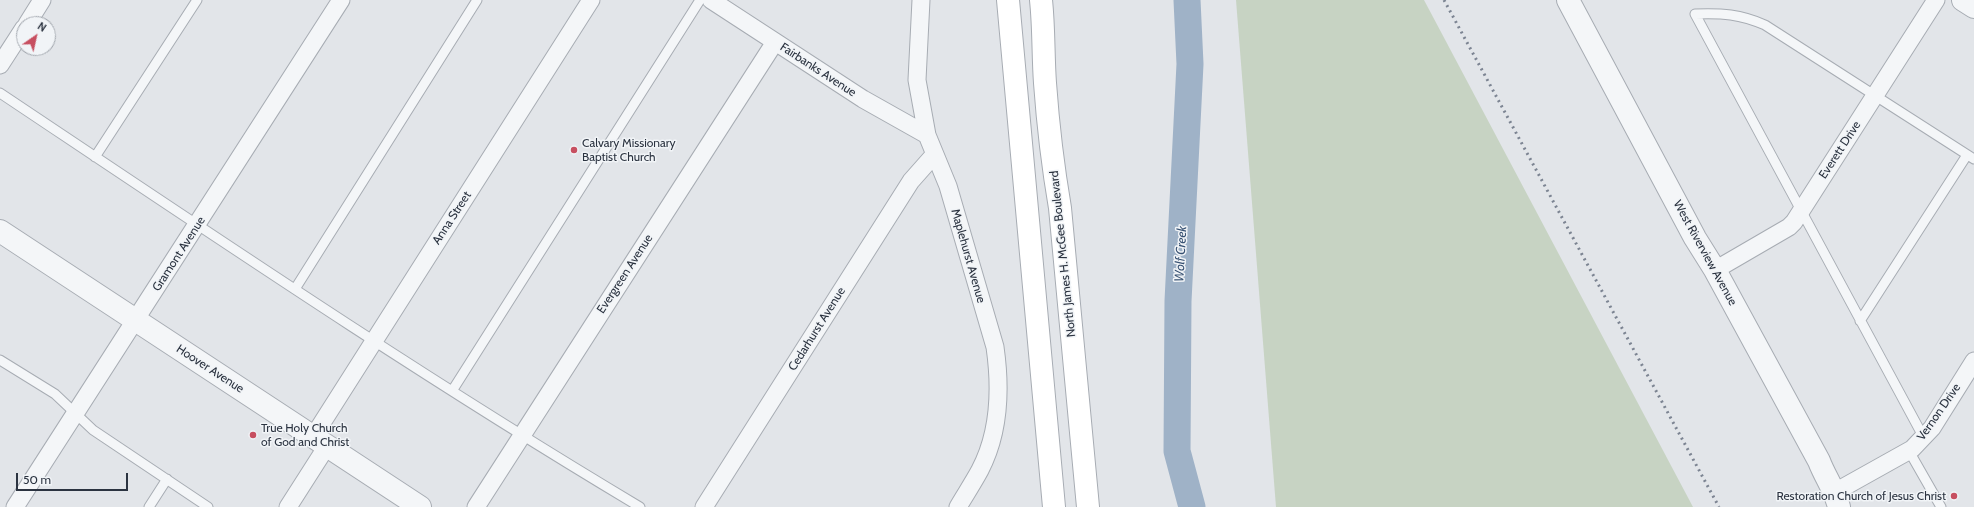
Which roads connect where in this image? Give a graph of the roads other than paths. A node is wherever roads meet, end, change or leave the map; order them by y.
1 (42, 0) edge
2 (197, 0) edge
3 (341, 0) edge
4 (477, 0) edge
5 (591, 0) edge
6 (700, 0) edge
7 (711, 0) edge
8 (921, 0) edge
9 (1008, 0) edge
10 (1042, 0) edge
11 (1568, 0) edge
12 (1936, 0) edge
13 (31, 16) edge
14 (16, 40) edge
15 (775, 42) junction
16 (0, 65) edge
17 (0, 94) edge
18 (1875, 96) junction
19 (927, 135) junction
20 (934, 155) junction
21 (95, 157) junction
22 (1970, 157) edge
23 (1801, 211) junction
24 (197, 225) junction
25 (0, 231) edge
26 (1715, 270) junction
27 (296, 289) junction
28 (136, 321) junction
29 (1860, 321) junction
30 (374, 340) junction
31 (0, 360) edge
32 (1974, 361) edge
33 (452, 391) junction
34 (76, 415) junction
35 (521, 436) junction
36 (1924, 438) junction
37 (320, 442) junction
38 (1909, 451) junction
39 (167, 479) junction
40 (1837, 499) edge
41 (15, 507) edge
42 (149, 507) edge
43 (208, 507) edge
44 (288, 507) edge
45 (420, 507) edge
46 (476, 507) edge
47 (640, 507) edge
48 (704, 507) edge
49 (958, 507) edge
50 (1054, 507) edge
51 (1088, 507) edge
52 (1941, 507) edge

1 - 13 street
2 - 21 lane
3 - 24 street, Gramont Avenue
4 - 27 lane
5 - 30 street, Anna Street
6 - 33 lane
7 - 15 street, Fairbanks Avenue
8 - 19 street, Maplehurst Avenue
9 - 50 main road
10 - 51 main road, North James H. McGee Boulevard
11 - 26 street, West Riverview Avenue
12 - 18 street, Everett Drive
14 - 16 street
15 - 19 street, Fairbanks Avenue
15 - 35 street, Evergreen Avenue
17 - 21 lane
18 - 22 lane
18 - 23 street, Everett Drive
18 - 23 lane
19 - 20 street, Maplehurst Avenue
20 - 48 street, Cedarhurst Avenue
20 - 49 street, Maplehurst Avenue
21 - 24 lane
22 - 29 lane
23 - 26 street, Everett Drive
23 - 29 lane
24 - 27 lane
24 - 28 street, Gramont Avenue
25 - 28 street, Hoover Avenue
26 - 40 street, West Riverview Avenue
27 - 30 lane
28 - 34 street, Gramont Avenue
28 - 37 street, Hoover Avenue
29 - 36 lane
30 - 33 lane
30 - 37 street, Anna Street
31 - 34 lane
32 - 36 street, Vernon Drive
33 - 35 lane
34 - 39 lane
34 - 41 street, Gramont Avenue
35 - 46 street, Evergreen Avenue
35 - 47 lane
36 - 38 street, Vernon Drive
37 - 44 street, Anna Street
37 - 45 street, Hoover Avenue
38 - 40 street, Vernon Drive
38 - 52 lane
39 - 42 lane
39 - 43 lane

